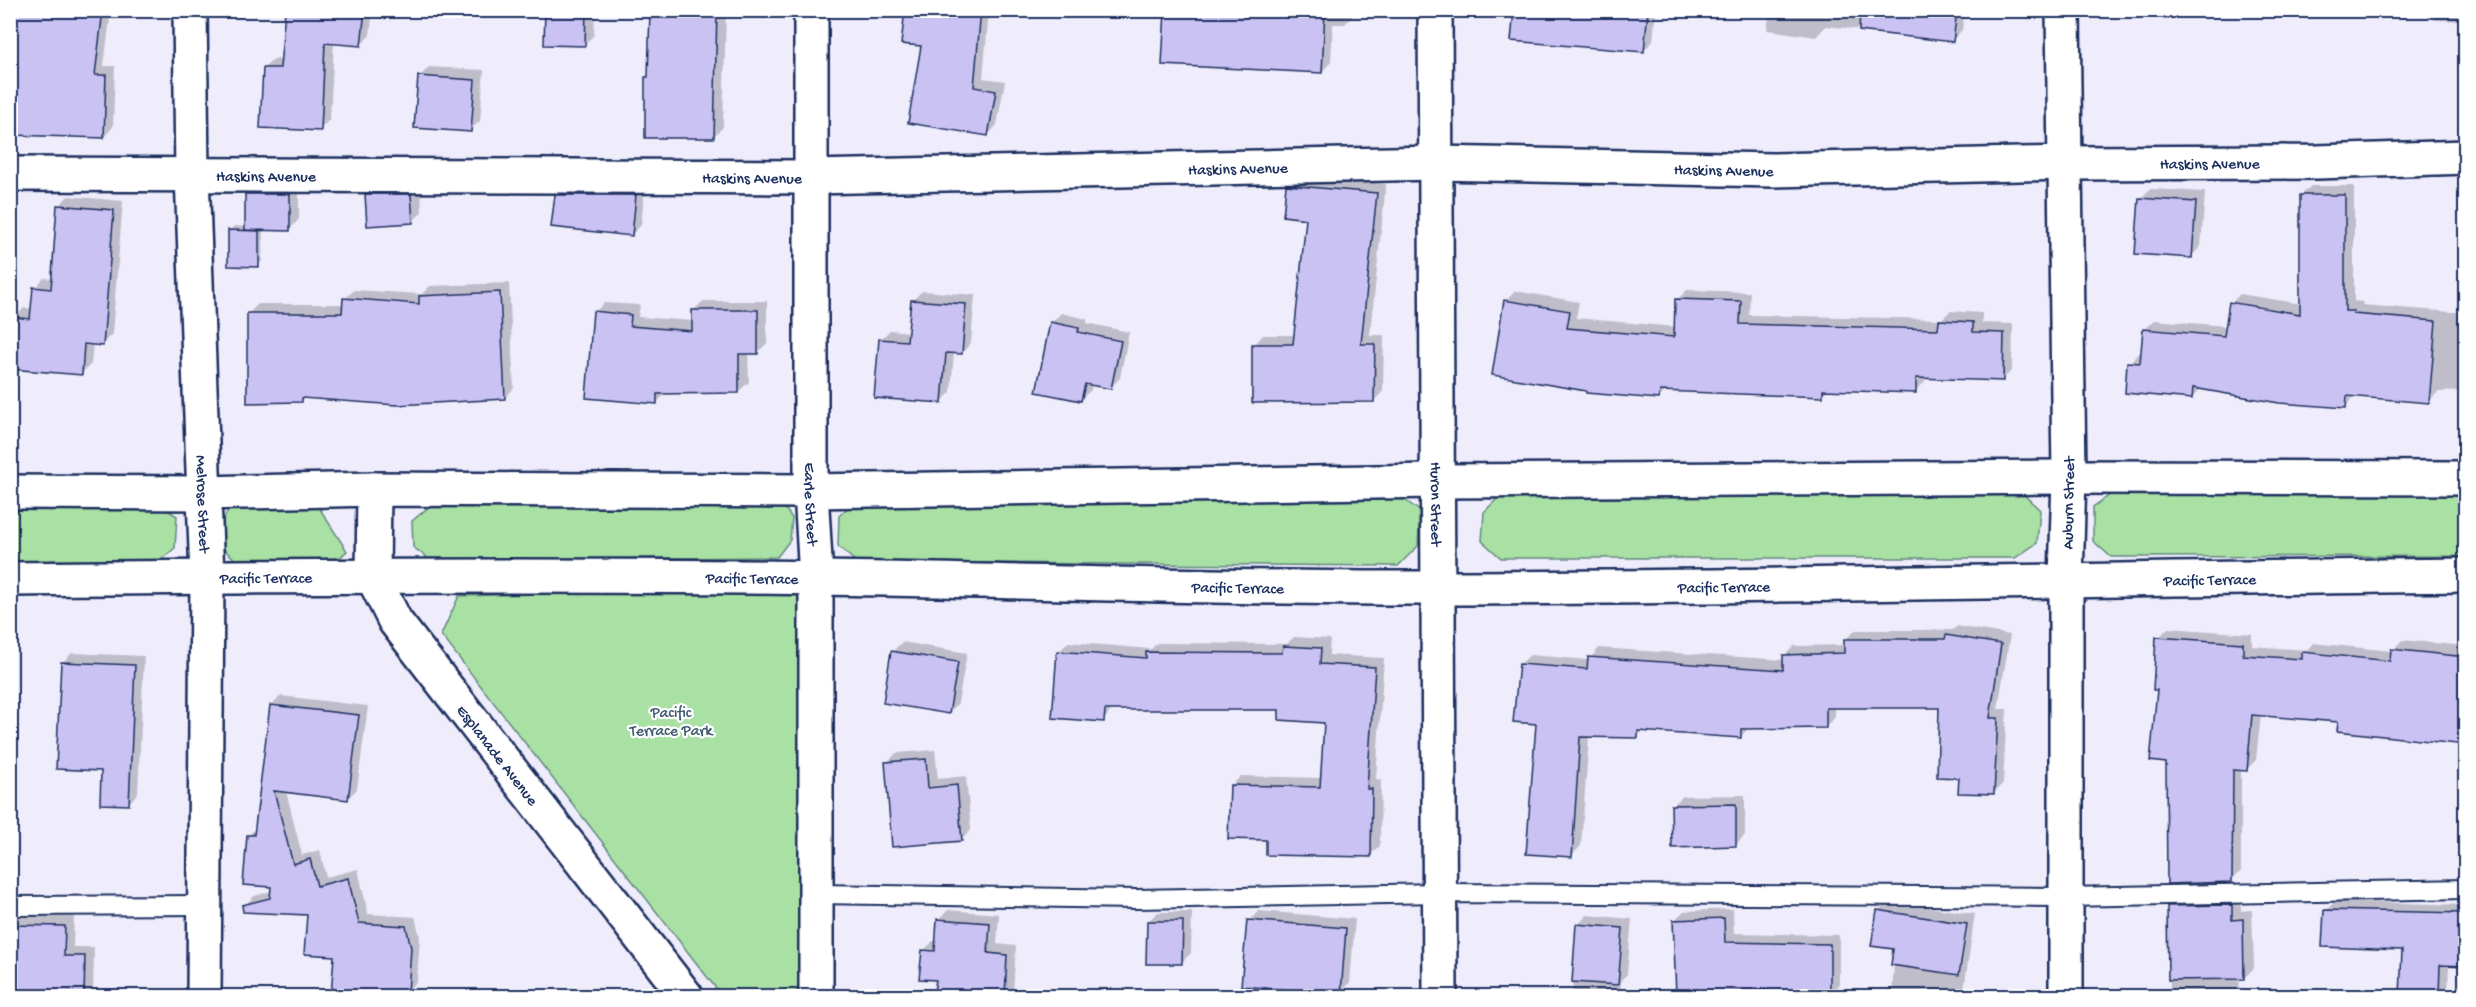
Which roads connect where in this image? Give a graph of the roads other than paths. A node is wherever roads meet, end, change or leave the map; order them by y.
1 (190, 10) edge
2 (811, 10) edge
3 (1435, 10) edge
4 (2063, 10) edge
5 (2466, 157) edge
6 (2066, 163) junction
7 (1436, 164) junction
8 (10, 174) edge
9 (192, 174) junction
10 (812, 177) junction
11 (2069, 477) junction
12 (2466, 478) edge
13 (1437, 481) junction
14 (374, 489) junction
15 (811, 490) junction
16 (10, 492) edge
17 (204, 493) junction
18 (2466, 575) edge
19 (207, 577) junction
20 (374, 577) junction
21 (816, 578) junction
22 (10, 579) edge
23 (2066, 579) junction
24 (1438, 588) junction
25 (2466, 889) edge
26 (1438, 893) junction
27 (816, 894) junction
28 (2065, 897) junction
29 (205, 905) junction
30 (10, 906) edge
31 (204, 996) edge
32 (686, 996) edge
33 (816, 996) edge
34 (1440, 996) edge
35 (2066, 996) edge

1 - 9 street, Melrose Street
2 - 10 street, Earle Street
3 - 7 street, Huron Street
4 - 6 street, Auburn Street
5 - 6 street, Haskins Avenue
6 - 7 street, Haskins Avenue
6 - 11 street, Auburn Street
7 - 10 street, Haskins Avenue
7 - 13 street, Huron Street
8 - 9 street, Haskins Avenue
9 - 10 street, Haskins Avenue
9 - 17 street, Melrose Street
10 - 15 street, Earle Street
11 - 12 street
11 - 13 street
11 - 23 street, Auburn Street
13 - 15 street
13 - 24 street, Huron Street
14 - 15 street
14 - 17 street
14 - 20 street, Esplanade Avenue
15 - 21 street, Earle Street
16 - 17 street
17 - 19 street, Melrose Street
18 - 23 street, Pacific Terrace
19 - 20 street, Pacific Terrace
19 - 22 street, Pacific Terrace
19 - 29 street, Melrose Street
20 - 21 street, Pacific Terrace
20 - 32 street, Esplanade Avenue
21 - 24 street, Pacific Terrace
21 - 27 street, Earle Street
23 - 24 street, Pacific Terrace
23 - 28 street, Auburn Street
24 - 26 street, Huron Street
25 - 28 lane
26 - 27 lane
26 - 28 lane
26 - 34 street, Huron Street
27 - 33 street, Earle Street
28 - 35 street, Auburn Street
29 - 30 lane
29 - 31 street, Melrose Street

